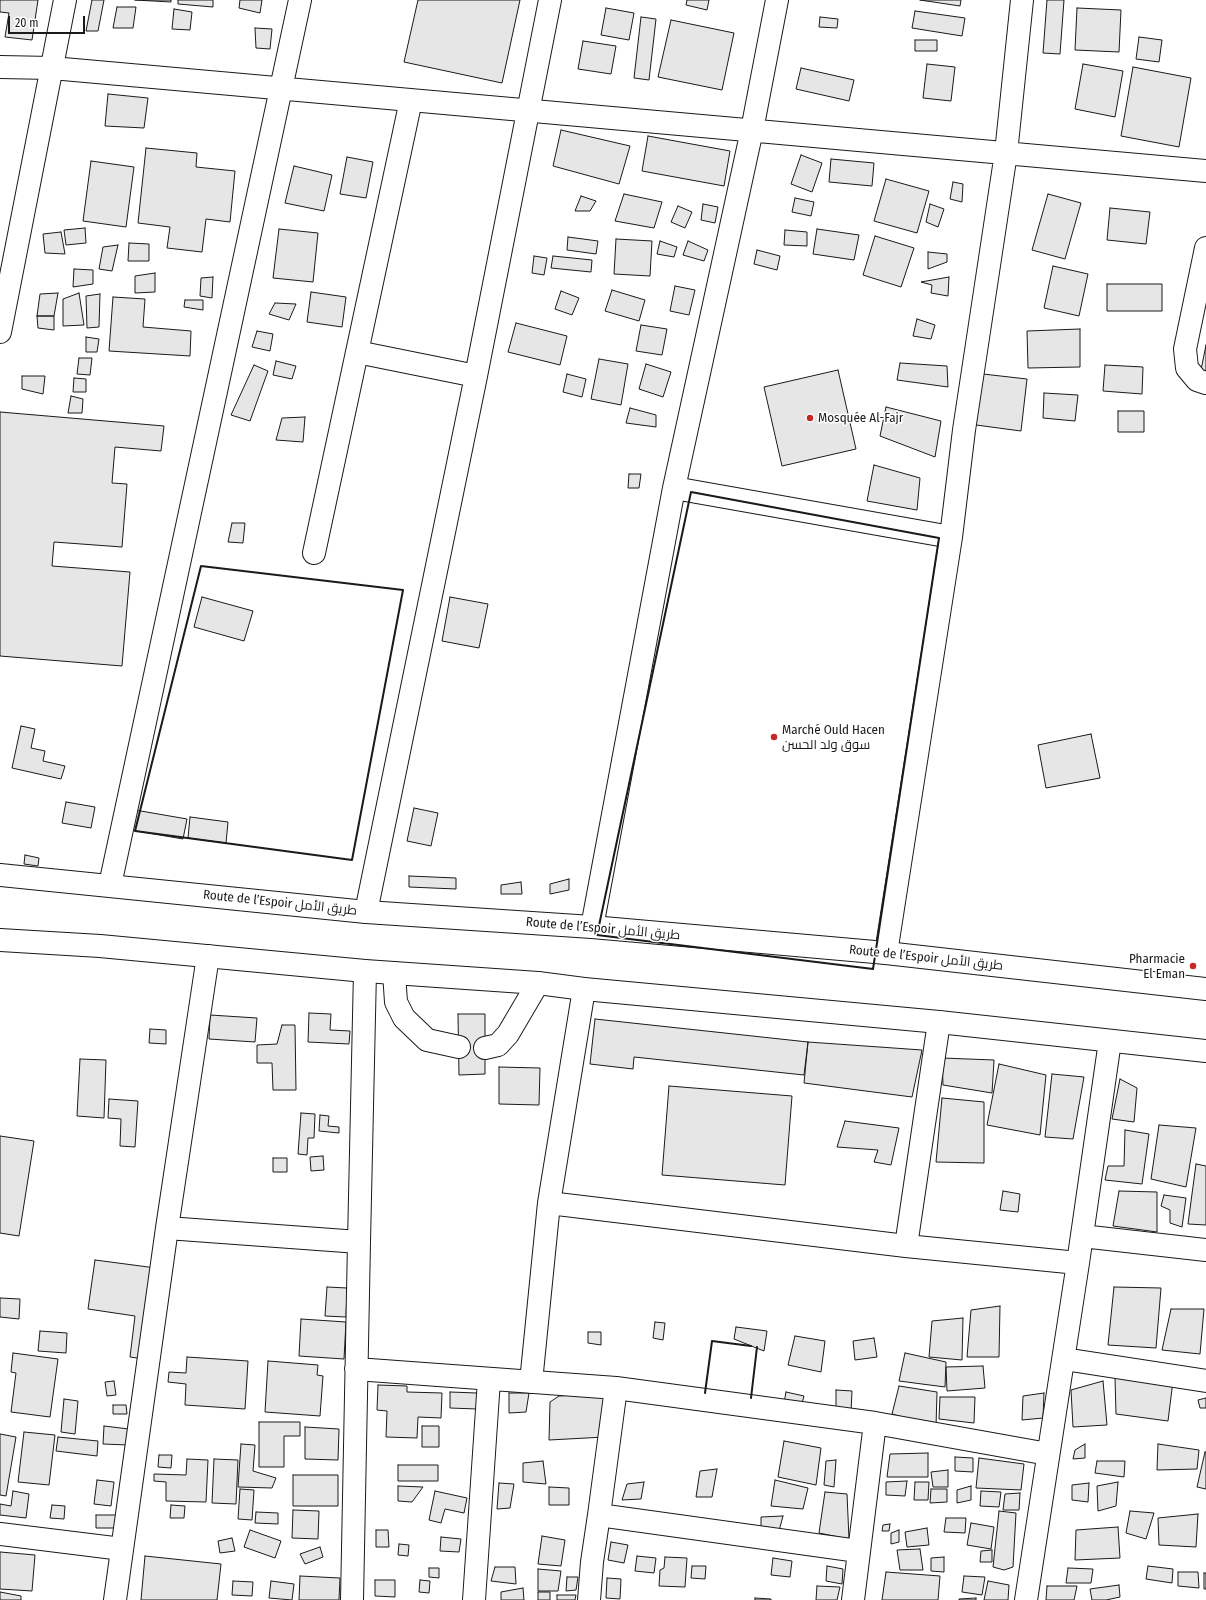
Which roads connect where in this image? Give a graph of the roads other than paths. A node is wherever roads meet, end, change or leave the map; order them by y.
1 (65, 0) edge
2 (300, 0) edge
3 (550, 0) edge
4 (777, 0) edge
5 (1022, 0) edge
6 (0, 67) edge
7 (52, 68) junction
8 (280, 89) junction
9 (411, 100) junction
10 (528, 111) junction
11 (752, 130) junction
12 (1006, 153) junction
13 (1206, 171) edge
14 (1206, 248) edge
15 (0, 332) edge
16 (357, 352) junction
17 (476, 376) junction
18 (1206, 383) edge
19 (674, 488) junction
20 (951, 536) junction
21 (314, 553) dead end
22 (0, 875) edge
23 (110, 885) junction
24 (366, 912) junction
25 (592, 927) junction
26 (0, 940) edge
27 (886, 953) junction
28 (208, 956) junction
29 (365, 971) junction
30 (394, 973) junction
31 (538, 983) junction
32 (584, 989) junction
33 (1206, 990) edge
34 (939, 1022) junction
35 (1110, 1041) junction
36 (458, 1047) dead end
37 (485, 1048) dead end
38 (1206, 1051) edge
39 (549, 1203) junction
40 (167, 1228) junction
41 (1082, 1236) junction
42 (359, 1242) junction
43 (906, 1246) junction
44 (1206, 1250) edge
45 (1078, 1263) junction
46 (1064, 1359) junction
47 (356, 1370) junction
48 (489, 1380) junction
49 (1206, 1381) edge
50 (531, 1382) junction
51 (616, 1388) junction
52 (875, 1423) junction
53 (1048, 1454) junction
54 (598, 1515) junction
55 (0, 1534) edge
56 (122, 1549) junction
57 (858, 1551) junction
58 (115, 1600) edge
59 (352, 1600) edge
60 (474, 1600) edge
61 (589, 1600) edge
62 (853, 1600) edge
63 (1026, 1600) edge

1 - 7 main road
2 - 8 main road
3 - 10 main road
4 - 11 main road
5 - 12 main road
6 - 7 main road
7 - 8 main road
7 - 15 main road
8 - 9 main road
8 - 23 main road
9 - 10 main road
9 - 16 main road
10 - 11 main road
10 - 17 main road
11 - 12 main road
11 - 19 main road
12 - 13 main road
12 - 20 main road
14 - 18 main road
16 - 17 main road
16 - 21 main road
17 - 24 main road
19 - 20 main road
19 - 25 main road
20 - 27 main road
22 - 23 main road, Route de l’Espoir طريق الأمل
23 - 24 main road, Route de l’Espoir طريق الأمل
24 - 25 main road, Route de l’Espoir طريق الأمل
25 - 27 main road, Route de l’Espoir طريق الأمل
26 - 28 main road
27 - 33 main road, Route de l’Espoir طريق الأمل
28 - 29 main road
28 - 40 main road
29 - 30 main road
29 - 42 main road
30 - 31 main road
30 - 36 main road
31 - 32 main road
31 - 37 main road
32 - 34 main road
32 - 39 main road
34 - 35 main road
34 - 43 main road
35 - 38 main road
35 - 41 main road
39 - 43 main road
39 - 50 main road
40 - 42 main road
40 - 56 main road
41 - 44 main road
41 - 45 main road
42 - 47 main road
43 - 45 main road
45 - 46 main road
46 - 49 main road
46 - 53 main road
47 - 48 main road
47 - 59 main road
48 - 50 main road
48 - 60 main road
50 - 51 main road
51 - 52 main road
51 - 54 main road
52 - 53 main road
52 - 57 main road
53 - 63 main road
54 - 57 main road
54 - 61 main road
55 - 56 main road
56 - 58 main road
57 - 62 main road

